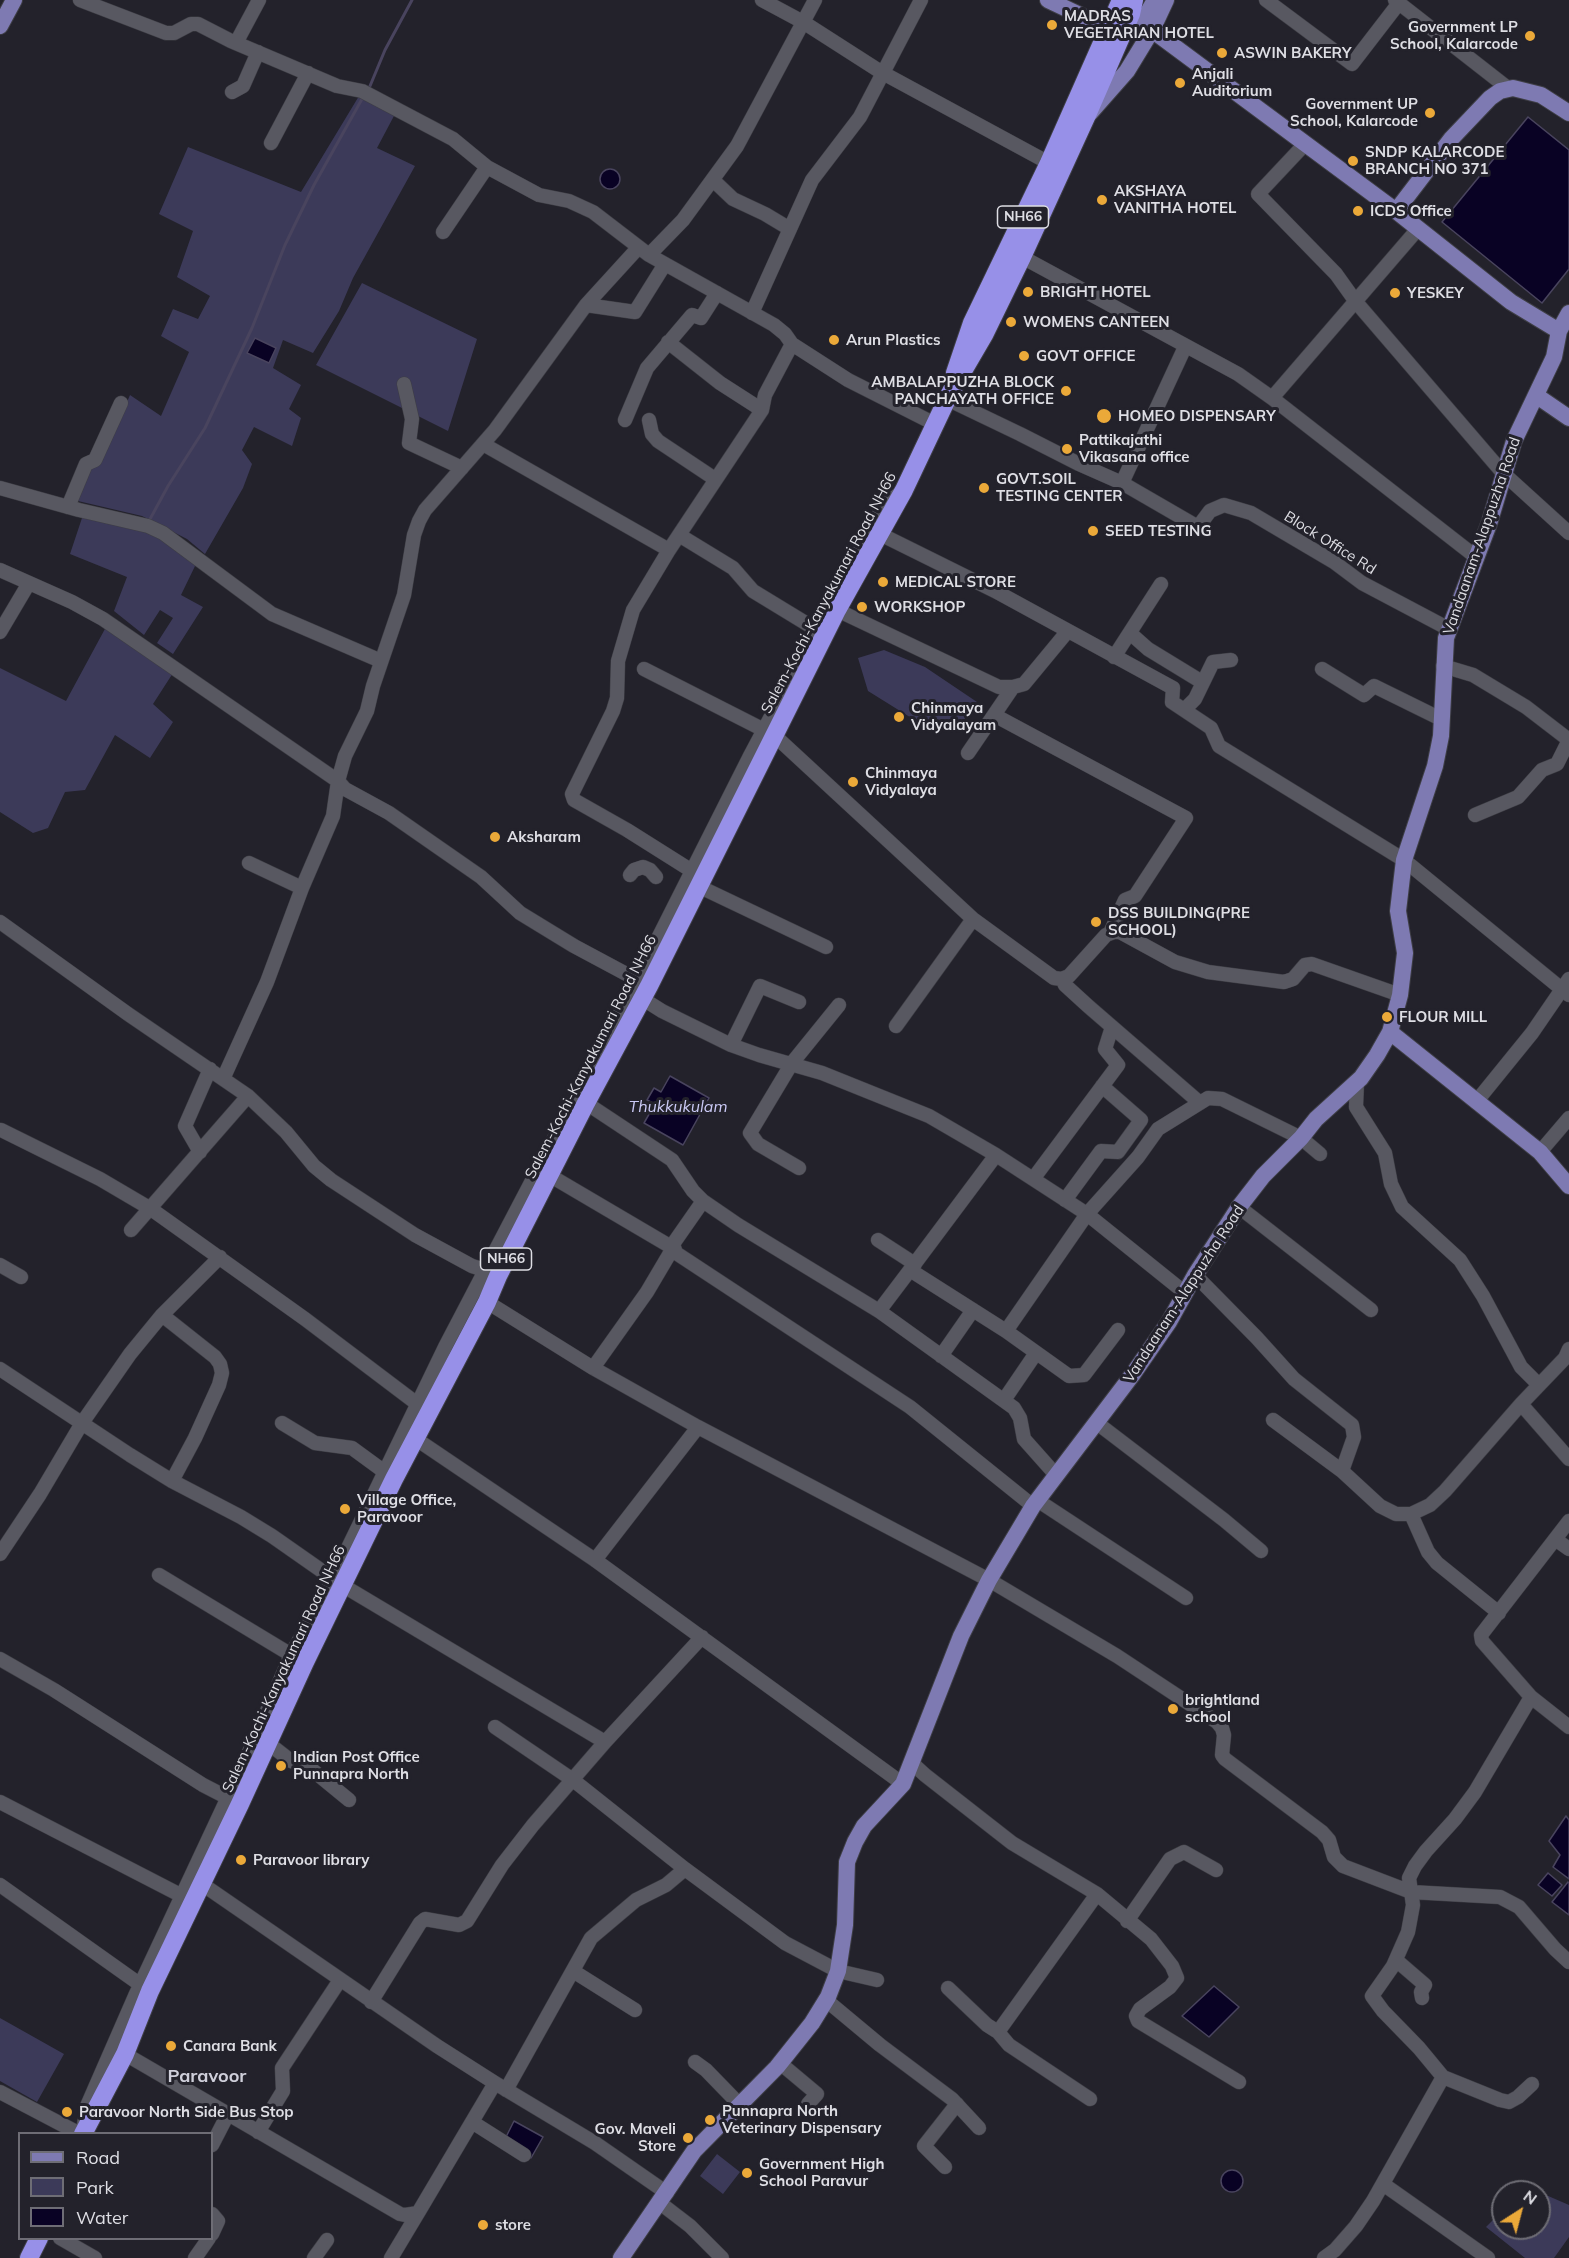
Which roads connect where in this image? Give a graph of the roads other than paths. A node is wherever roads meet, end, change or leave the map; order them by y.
1 (14, 0) edge
2 (80, 0) edge
3 (259, 0) edge
4 (762, 0) edge
5 (815, 0) edge
6 (921, 0) edge
7 (1048, 0) edge
8 (1121, 0) edge
9 (1134, 0) edge
10 (1142, 0) edge
11 (1155, 0) edge
12 (1166, 0) edge
13 (1266, 0) edge
14 (1397, 2) edge
15 (803, 22) junction
16 (0, 26) edge
17 (1145, 26) junction
18 (1115, 31) junction
19 (236, 43) junction
20 (258, 52) junction
21 (881, 72) junction
22 (308, 73) junction
23 (1509, 89) junction
24 (232, 92) dead end
25 (1569, 113) edge
26 (1087, 115) junction
27 (271, 143) dead end
28 (1305, 144) junction
29 (1049, 163) junction
30 (488, 167) junction
31 (713, 180) junction
32 (1396, 212) junction
33 (790, 229) junction
34 (1417, 230) junction
35 (443, 232) dead end
36 (643, 251) junction
37 (1022, 257) junction
38 (665, 264) junction
39 (717, 293) junction
40 (1356, 302) junction
41 (586, 305) junction
42 (752, 313) junction
43 (1569, 313) edge
44 (1559, 331) junction
45 (668, 342) junction
46 (792, 344) junction
47 (1185, 346) junction
48 (404, 384) dead end
49 (1537, 396) junction
50 (948, 397) junction
51 (1272, 398) junction
52 (121, 403) dead end
53 (762, 410) junction
54 (1569, 418) edge
55 (625, 420) dead end
56 (649, 420) dead end
57 (935, 424) junction
58 (483, 444) junction
59 (462, 468) junction
60 (1503, 473) junction
61 (715, 479) junction
62 (1122, 483) junction
63 (0, 488) edge
64 (904, 490) junction
65 (68, 507) junction
66 (1569, 533) edge
67 (880, 534) junction
68 (679, 535) junction
69 (669, 550) junction
70 (1476, 557) junction
71 (0, 570) edge
72 (29, 583) junction
73 (1161, 584) dead end
74 (837, 610) junction
75 (1449, 629) junction
76 (817, 630) junction
77 (0, 632) edge
78 (1067, 632) junction
79 (1130, 633) junction
80 (1114, 657) junction
81 (1231, 660) dead end
82 (381, 661) junction
83 (1443, 666) junction
84 (644, 669) dead end
85 (1322, 669) dead end
86 (1203, 682) junction
87 (1013, 687) junction
88 (1184, 710) junction
89 (994, 715) junction
90 (1441, 719) junction
91 (769, 733) junction
92 (968, 753) dead end
93 (338, 781) junction
94 (1475, 815) dead end
95 (1404, 860) junction
96 (249, 863) dead end
97 (630, 875) dead end
98 (656, 877) dead end
99 (697, 878) junction
100 (302, 888) junction
101 (973, 919) junction
102 (0, 921) edge
103 (1110, 933) junction
104 (826, 947) dead end
105 (1062, 979) junction
106 (1566, 987) edge
107 (643, 988) junction
108 (1400, 995) junction
109 (799, 1002) dead end
110 (839, 1005) dead end
111 (896, 1026) dead end
112 (1112, 1027) junction
113 (1390, 1032) junction
114 (731, 1045) junction
115 (792, 1063) junction
116 (210, 1069) junction
117 (222, 1079) junction
118 (1356, 1082) junction
119 (1102, 1086) junction
120 (248, 1096) junction
121 (1476, 1102) junction
122 (586, 1103) junction
123 (1200, 1103) junction
124 (1569, 1118) edge
125 (1, 1130) edge
126 (1301, 1138) junction
127 (200, 1152) junction
128 (1540, 1152) junction
129 (1320, 1154) dead end
130 (996, 1155) junction
131 (799, 1168) dead end
132 (549, 1175) junction
133 (1033, 1179) junction
134 (1569, 1186) edge
135 (1065, 1200) junction
136 (703, 1201) junction
137 (1239, 1207) junction
138 (151, 1209) junction
139 (1087, 1214) junction
140 (131, 1230) dead end
141 (878, 1240) dead end
142 (673, 1248) junction
143 (220, 1257) junction
144 (0, 1265) edge
145 (913, 1267) junction
146 (491, 1273) junction
147 (1195, 1275) junction
148 (21, 1277) dead end
149 (1184, 1292) junction
150 (487, 1302) junction
151 (973, 1310) junction
152 (1371, 1310) dead end
153 (879, 1311) junction
154 (162, 1315) junction
155 (1118, 1330) dead end
156 (1006, 1331) junction
157 (1569, 1349) edge
158 (1036, 1353) junction
159 (941, 1356) junction
160 (593, 1368) junction
161 (0, 1369) edge
162 (1539, 1385) junction
163 (1004, 1400) junction
164 (1521, 1404) junction
165 (423, 1408) junction
166 (1273, 1420) dead end
167 (82, 1423) junction
168 (282, 1423) dead end
169 (1097, 1423) junction
170 (698, 1427) junction
171 (416, 1439) junction
172 (1569, 1459) edge
173 (1342, 1471) junction
174 (1056, 1474) junction
175 (390, 1476) junction
176 (172, 1481) junction
177 (1035, 1503) junction
178 (1411, 1514) junction
179 (1569, 1521) edge
180 (1555, 1539) junction
181 (1569, 1549) edge
182 (1261, 1551) dead end
183 (0, 1554) edge
184 (595, 1560) junction
185 (159, 1575) dead end
186 (989, 1580) junction
187 (338, 1582) junction
188 (1186, 1598) dead end
189 (1499, 1613) junction
190 (702, 1637) junction
191 (0, 1659) edge
192 (298, 1659) junction
193 (1531, 1697) junction
194 (495, 1727) dead end
195 (1569, 1727) edge
196 (605, 1742) junction
197 (268, 1743) junction
198 (913, 1764) junction
199 (573, 1780) junction
200 (903, 1784) junction
201 (234, 1800) junction
202 (349, 1800) dead end
203 (0, 1802) edge
204 (685, 1869) junction
205 (1216, 1870) dead end
206 (202, 1884) junction
207 (0, 1885) edge
208 (1411, 1892) junction
209 (1097, 1894) junction
210 (188, 1899) junction
211 (1127, 1921) junction
212 (1568, 1958) edge
213 (1396, 1960) junction
214 (573, 1971) junction
215 (838, 1971) junction
216 (340, 1980) junction
217 (877, 1980) dead end
218 (145, 1987) junction
219 (948, 1988) dead end
220 (1422, 1998) dead end
221 (826, 2000) junction
222 (371, 2001) junction
223 (635, 2010) dead end
224 (998, 2032) junction
225 (125, 2055) junction
226 (695, 2062) dead end
227 (780, 2063) junction
228 (1443, 2077) junction
229 (1239, 2082) dead end
230 (1532, 2084) dead end
231 (501, 2087) junction
232 (0, 2092) edge
233 (1090, 2099) dead end
234 (808, 2104) dead end
235 (957, 2104) junction
236 (740, 2105) junction
237 (228, 2114) junction
238 (472, 2122) junction
239 (979, 2128) dead end
240 (80, 2132) edge
241 (82, 2132) edge
242 (83, 2132) edge
243 (258, 2132) junction
244 (213, 2143) edge
245 (524, 2155) dead end
246 (945, 2167) dead end
247 (1383, 2184) junction
248 (663, 2198) junction
249 (418, 2213) junction
250 (213, 2215) edge
251 (213, 2232) edge
252 (38, 2240) edge
253 (64, 2240) edge
254 (208, 2240) edge
255 (327, 2240) dead end
256 (29, 2258) edge
257 (95, 2258) edge
258 (195, 2258) edge
259 (314, 2258) edge
260 (391, 2258) edge
261 (621, 2258) edge
262 (722, 2258) edge
263 (1324, 2258) edge
264 (1488, 2258) edge

1 - 16 main road
2 - 19 street
3 - 19 street
4 - 15 street
5 - 15 street
6 - 21 street
7 - 18 main road
8 - 18 highway, NH66
9 - 18 highway, Salem-Kochi-Kanyakumari Road NH66 / NH66
10 - 17 main road
11 - 17 main road
12 - 17 main road
13 - 14 street
14 - 23 street
15 - 21 street
15 - 31 street
17 - 18 main road
17 - 26 main road
17 - 28 main road
18 - 26 highway, Salem-Kochi-Kanyakumari Road NH66 / NH66
18 - 29 highway, NH66
19 - 20 street
20 - 22 street
20 - 24 street
21 - 29 street
21 - 33 street
22 - 27 street
22 - 30 street
23 - 25 main road
23 - 32 main road
26 - 37 highway, Salem-Kochi-Kanyakumari Road NH66 / NH66
28 - 32 main road
28 - 40 street
29 - 50 highway, NH66
30 - 35 street
30 - 36 street
31 - 33 street
31 - 36 street
32 - 34 main road
33 - 42 street
34 - 40 street
34 - 44 main road
36 - 38 street
36 - 41 street
37 - 47 street
37 - 50 highway, Salem-Kochi-Kanyakumari Road NH66 / NH66
38 - 39 street
38 - 41 street
39 - 42 street
39 - 45 street
40 - 51 street
40 - 60 street
41 - 58 street
42 - 46 street
43 - 44 main road, Vandaanam-Alappuzha Road
44 - 49 main road, Vandaanam-Alappuzha Road
45 - 53 street
45 - 55 street
46 - 53 street
46 - 57 street
47 - 51 street
47 - 62 street
48 - 59 street
49 - 54 main road
49 - 60 main road, Vandaanam-Alappuzha Road
50 - 57 highway, Salem-Kochi-Kanyakumari Road NH66 / NH66
50 - 62 street
51 - 70 street
52 - 65 street
53 - 61 street
56 - 61 street
57 - 64 highway, Salem-Kochi-Kanyakumari Road NH66 / NH66
58 - 59 street
58 - 69 street
59 - 82 street
60 - 66 street
60 - 70 main road, Vandaanam-Alappuzha Road
61 - 68 street
62 - 75 street, Block Office Rd
63 - 65 street
64 - 67 highway, Salem-Kochi-Kanyakumari Road NH66 / NH66
64 - 76 street
65 - 82 street
67 - 74 highway, Salem-Kochi-Kanyakumari Road NH66 / NH66
67 - 78 street
68 - 69 street
68 - 76 street
69 - 99 street
70 - 75 main road, Vandaanam-Alappuzha Road
71 - 72 street
72 - 77 street
72 - 93 street
73 - 79 street
74 - 87 street
74 - 91 highway, Salem-Kochi-Kanyakumari Road NH66 / NH66
75 - 83 main road, Vandaanam-Alappuzha Road
76 - 91 street
78 - 80 street
78 - 87 street
79 - 80 street
79 - 86 street
80 - 88 street
81 - 86 street
82 - 93 street
83 - 90 main road, Vandaanam-Alappuzha Road
83 - 94 street
84 - 91 street
85 - 90 street
86 - 88 street
87 - 89 street
88 - 95 street
89 - 92 street
89 - 103 street
90 - 95 main road, Vandaanam-Alappuzha Road
91 - 99 highway, Salem-Kochi-Kanyakumari Road NH66 / NH66
91 - 101 street
93 - 100 street
93 - 107 street
95 - 106 street
95 - 108 main road, Vandaanam-Alappuzha Road
96 - 100 street
97 - 98 street
99 - 104 street
99 - 107 highway, Salem-Kochi-Kanyakumari Road NH66 / NH66
100 - 117 street
101 - 105 street
101 - 111 street
102 - 116 street
103 - 105 street
103 - 108 street
105 - 112 street
106 - 121 street
107 - 114 street
107 - 122 highway, Salem-Kochi-Kanyakumari Road NH66 / NH66
107 - 146 street
108 - 113 main road, Vandaanam-Alappuzha Road
109 - 114 street
110 - 115 street
112 - 119 street
112 - 123 street
113 - 118 main road, Vandaanam-Alappuzha Road
113 - 121 main road
114 - 115 street
115 - 130 street
115 - 131 street
116 - 117 street
116 - 127 street
117 - 120 street
118 - 126 main road, Vandaanam-Alappuzha Road
118 - 162 street
119 - 133 street
119 - 135 street
120 - 127 street
120 - 146 street
121 - 128 main road
122 - 132 highway, Salem-Kochi-Kanyakumari Road NH66 / NH66
122 - 136 street
123 - 126 street
123 - 139 street
124 - 128 street
125 - 138 street
126 - 129 street
126 - 137 main road, Vandaanam-Alappuzha Road
127 - 138 street
128 - 134 main road
130 - 133 street
130 - 145 street
132 - 142 street
132 - 146 highway, Salem-Kochi-Kanyakumari Road NH66 / NH66
133 - 135 street
135 - 139 street
136 - 142 street
136 - 153 street
137 - 147 main road, Vandaanam-Alappuzha Road
137 - 152 street
138 - 140 street
138 - 143 street
139 - 149 street
139 - 156 street
141 - 145 street
142 - 160 street
142 - 177 street
143 - 154 street
143 - 165 street
144 - 148 street
145 - 151 street
145 - 153 street
146 - 150 highway, Salem-Kochi-Kanyakumari Road NH66 / NH66
146 - 165 street
147 - 149 main road, Vandaanam-Alappuzha Road
147 - 173 street
149 - 169 main road, Vandaanam-Alappuzha Road
150 - 160 street
150 - 165 highway, Salem-Kochi-Kanyakumari Road NH66 / NH66
151 - 156 street
151 - 159 street
153 - 159 street
154 - 167 street
154 - 176 street
155 - 158 street
156 - 158 street
157 - 162 street
158 - 163 street
159 - 163 street
160 - 170 street
161 - 167 street
162 - 164 street
163 - 174 street
164 - 172 street
164 - 178 street
165 - 171 highway, Salem-Kochi-Kanyakumari Road NH66 / NH66
165 - 175 street
166 - 173 street
167 - 176 street
167 - 183 street
168 - 175 street
169 - 174 main road, Vandaanam-Alappuzha Road
169 - 182 street
170 - 184 street
170 - 186 street
171 - 175 highway, Salem-Kochi-Kanyakumari Road NH66 / NH66
171 - 184 street
173 - 178 street
174 - 177 main road, Vandaanam-Alappuzha Road
175 - 187 highway, Salem-Kochi-Kanyakumari Road NH66 / NH66
176 - 187 street
177 - 186 main road, Vandaanam-Alappuzha Road
177 - 188 street
178 - 189 street
179 - 180 street
180 - 181 street
180 - 189 street
184 - 190 street
185 - 192 street
186 - 198 main road, Vandaanam-Alappuzha Road
186 - 208 street
187 - 192 highway, Salem-Kochi-Kanyakumari Road NH66 / NH66
187 - 196 street
189 - 193 street
190 - 196 street
190 - 200 street
191 - 201 street
192 - 197 highway, Salem-Kochi-Kanyakumari Road NH66 / NH66
192 - 201 street
193 - 195 street
193 - 208 street
194 - 199 street
196 - 199 street
197 - 201 highway, Salem-Kochi-Kanyakumari Road NH66 / NH66
197 - 202 street
198 - 200 main road, Vandaanam-Alappuzha Road
198 - 209 street
199 - 204 street
199 - 222 street
200 - 215 main road, Vandaanam-Alappuzha Road
201 - 206 highway, Salem-Kochi-Kanyakumari Road NH66 / NH66
201 - 210 street
203 - 210 street
204 - 214 street
204 - 215 street
205 - 211 street
206 - 210 highway, Salem-Kochi-Kanyakumari Road NH66 / NH66
206 - 216 street
207 - 218 street
208 - 212 street
208 - 213 street
209 - 211 street
209 - 224 street
210 - 218 highway, Salem-Kochi-Kanyakumari Road NH66 / NH66
211 - 229 street
213 - 220 street
213 - 228 street
214 - 223 street
214 - 231 street
215 - 217 street
215 - 221 main road, Vandaanam-Alappuzha Road
216 - 222 street
216 - 243 street
218 - 225 highway, Salem-Kochi-Kanyakumari Road NH66 / NH66
218 - 241 street
219 - 224 street
221 - 227 main road, Vandaanam-Alappuzha Road
221 - 235 street
222 - 231 street
224 - 233 street
225 - 237 street
225 - 242 highway, Salem-Kochi-Kanyakumari Road NH66 / NH66
226 - 236 street
227 - 234 street
227 - 236 main road, Vandaanam-Alappuzha Road
228 - 230 street
228 - 247 street
231 - 238 street
231 - 248 street
232 - 240 street
235 - 239 street
235 - 246 street
236 - 248 main road, Vandaanam-Alappuzha Road
237 - 243 street
237 - 244 street
238 - 245 street
238 - 249 street
243 - 249 street
247 - 263 street
247 - 264 street
248 - 261 main road, Vandaanam-Alappuzha Road
248 - 262 street
249 - 260 street
250 - 251 street
252 - 256 highway
253 - 257 street
254 - 258 street
255 - 259 street

